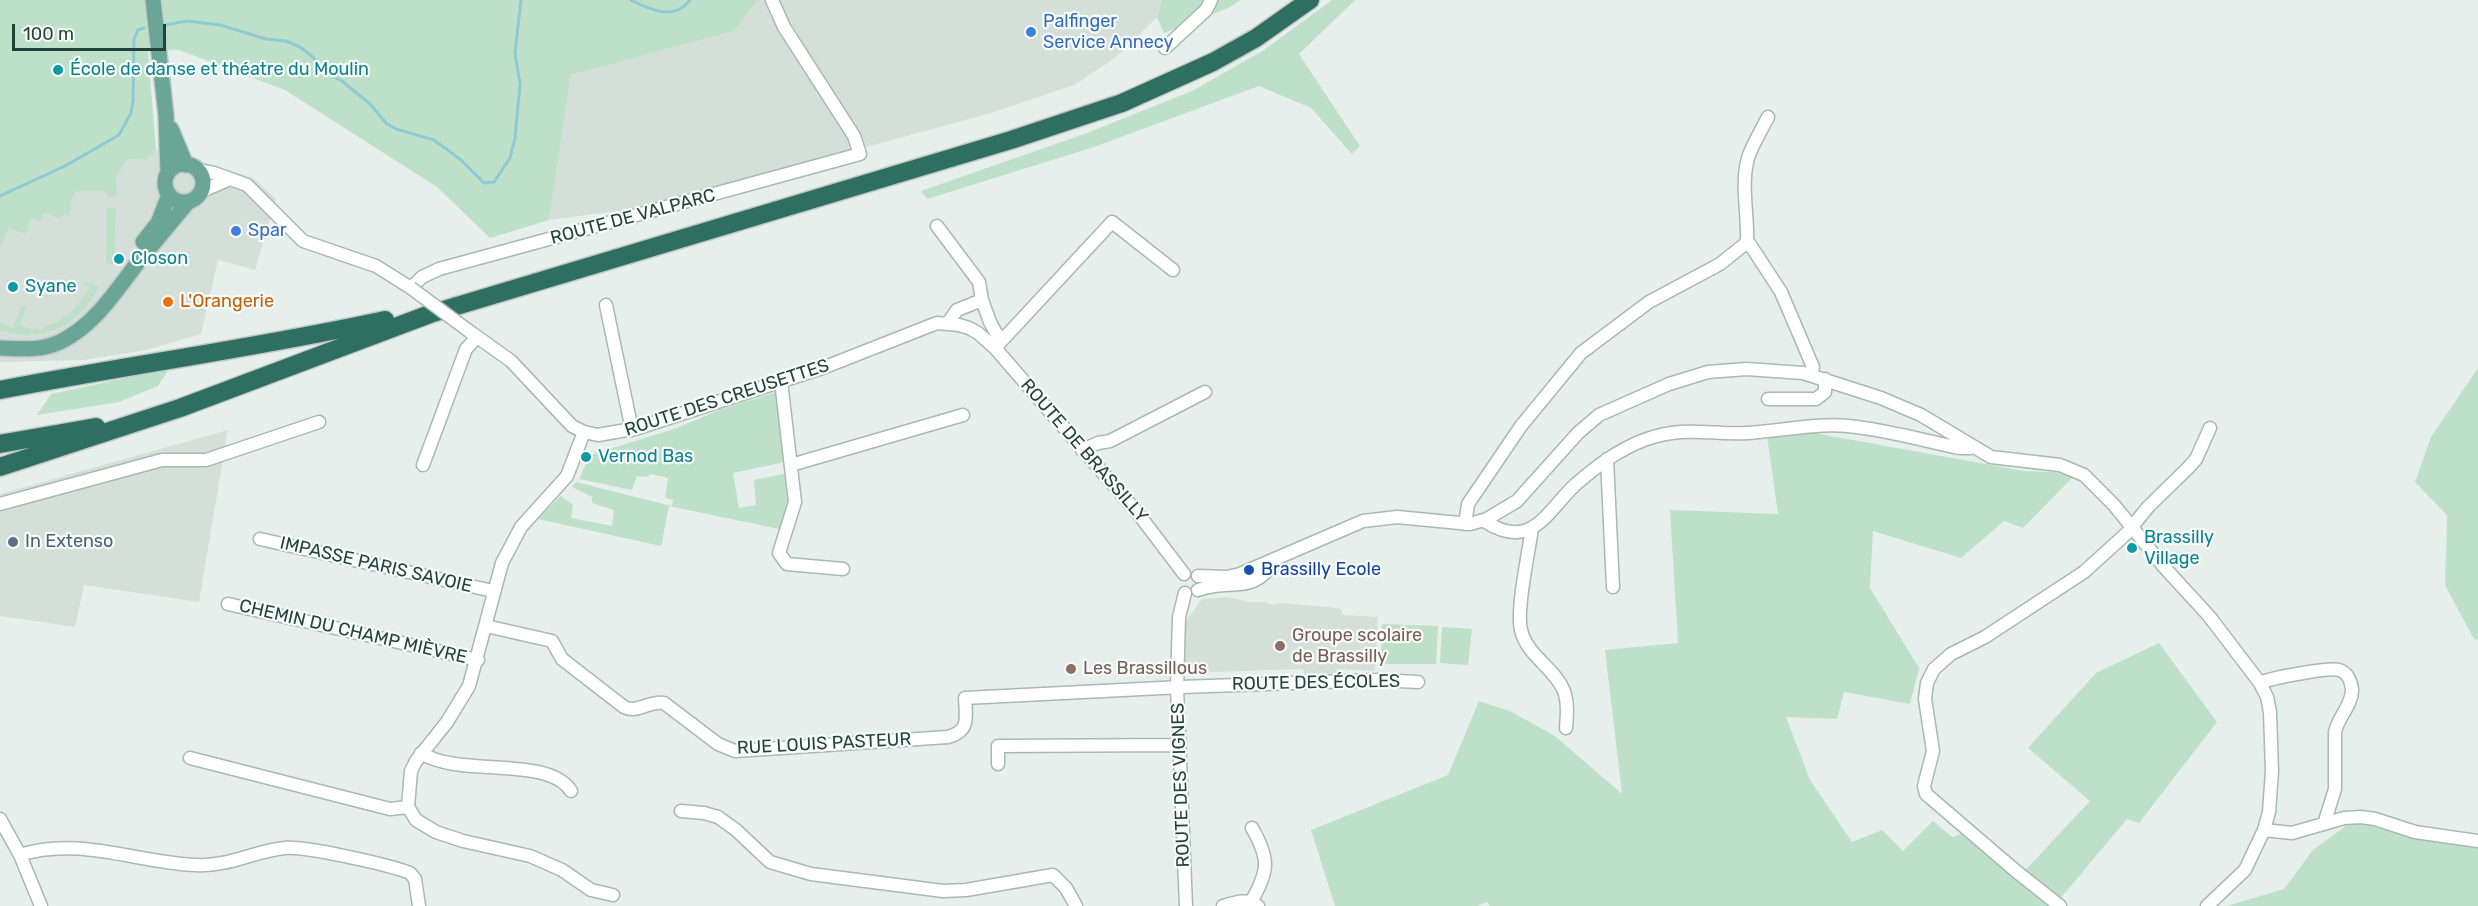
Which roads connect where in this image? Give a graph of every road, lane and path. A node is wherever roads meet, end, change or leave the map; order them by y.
1 (153, 0) edge
2 (772, 0) edge
3 (1211, 0) edge
4 (1310, 0) edge
5 (1165, 48) dead end
6 (166, 115) junction
7 (1768, 117) dead end
8 (192, 167) junction
9 (168, 173) junction
10 (230, 179) junction
11 (202, 190) junction
12 (169, 195) junction
13 (188, 202) junction
14 (938, 226) dead end
15 (1747, 240) junction
16 (1173, 270) dead end
17 (411, 288) junction
18 (982, 300) junction
19 (468, 302) junction
20 (606, 305) dead end
21 (97, 312) junction
22 (948, 323) junction
23 (978, 333) joint
24 (473, 334) junction
25 (998, 344) junction
26 (4, 346) edge
27 (1811, 375) junction
28 (1825, 379) junction
29 (781, 381) junction
30 (0, 390) edge
31 (1205, 392) dead end
32 (222, 393) junction
33 (1768, 399) dead end
34 (963, 415) dead end
35 (319, 422) dead end
36 (2210, 428) dead end
37 (632, 430) junction
38 (584, 432) junction
39 (0, 444) edge
40 (1973, 448) junction
41 (1082, 450) junction
42 (1607, 459) junction
43 (423, 465) dead end
44 (790, 465) junction
45 (0, 467) edge
46 (0, 504) edge
47 (1484, 521) junction
48 (1465, 524) junction
49 (2133, 527) junction
50 (1532, 528) junction
51 (260, 539) dead end
52 (1276, 558) junction
53 (843, 569) dead end
54 (1184, 574) junction
55 (1198, 576) junction
56 (1613, 587) dead end
57 (1198, 590) junction
58 (493, 591) junction
59 (1185, 593) junction
60 (228, 604) dead end
61 (486, 626) junction
62 (478, 660) junction
63 (1418, 682) dead end
64 (2260, 683) junction
65 (1177, 687) junction
66 (1566, 728) dead end
67 (1178, 745) junction
68 (422, 753) junction
69 (190, 758) dead end
70 (998, 764) dead end
71 (571, 791) dead end
72 (408, 807) junction
73 (681, 811) dead end
74 (0, 819) edge
75 (2324, 824) junction
76 (1252, 828) dead end
77 (2264, 830) junction
78 (2478, 841) edge
79 (20, 855) junction
80 (613, 895) dead end
81 (1255, 904) edge
82 (42, 906) edge
83 (419, 906) edge
84 (1076, 906) edge
85 (1186, 906) edge
86 (1222, 906) edge
87 (2060, 906) edge
88 (2207, 906) edge

1 - 6 main road
2 - 17 street, ROUTE DE VALPARC
3 - 5 street
4 - 19 highway
6 - 8 main road
6 - 9 main road
7 - 15 street
8 - 9 main road
8 - 10 street
8 - 11 main road
9 - 12 main road
10 - 11 street
10 - 17 street
11 - 13 main road
12 - 13 main road
12 - 21 main road
13 - 21 main road
14 - 18 street
15 - 27 street
15 - 48 street
16 - 25 street
17 - 24 street, bridge
18 - 22 street
18 - 25 street
19 - 30 highway
19 - 32 highway
20 - 37 street
21 - 26 main road
22 - 23 street, ROUTE DES CREUSETTES
22 - 29 street, ROUTE DES CREUSETTES
23 - 25 street, ROUTE DE BRASSILLY
24 - 38 street
24 - 43 street
25 - 41 street, ROUTE DE BRASSILLY
27 - 28 street
27 - 47 street
28 - 33 street
28 - 40 street
29 - 37 street, ROUTE DES CREUSETTES
29 - 44 street
31 - 41 street
32 - 39 highway
32 - 45 highway
34 - 44 street
35 - 46 street
36 - 49 street
37 - 38 street, ROUTE DES CREUSETTES
38 - 58 street
40 - 42 street
40 - 49 street
41 - 54 street, ROUTE DE BRASSILLY
42 - 50 street
42 - 56 street
44 - 53 street
47 - 48 street
47 - 50 street
48 - 52 street
49 - 64 street
49 - 87 street
50 - 66 street
51 - 58 street, IMPASSE PARIS SAVOIE
52 - 55 street
52 - 57 street
54 - 55 street
54 - 59 street
55 - 57 street
57 - 59 street
58 - 61 street
59 - 65 street, ROUTE DES VIGNES
60 - 62 street, CHEMIN DU CHAMP MIÈVRE
61 - 62 street
61 - 65 street, RUE LOUIS PASTEUR
62 - 68 street
63 - 65 street, ROUTE DES ÉCOLES
64 - 75 street
64 - 77 street
65 - 67 street, ROUTE DES VIGNES
67 - 70 street
67 - 85 street, ROUTE DES VIGNES
68 - 71 street
68 - 72 street
69 - 72 street
72 - 80 street
73 - 84 street
74 - 79 street
75 - 77 street
75 - 78 street
76 - 81 street
77 - 88 street
79 - 82 street
79 - 83 street
81 - 86 street

